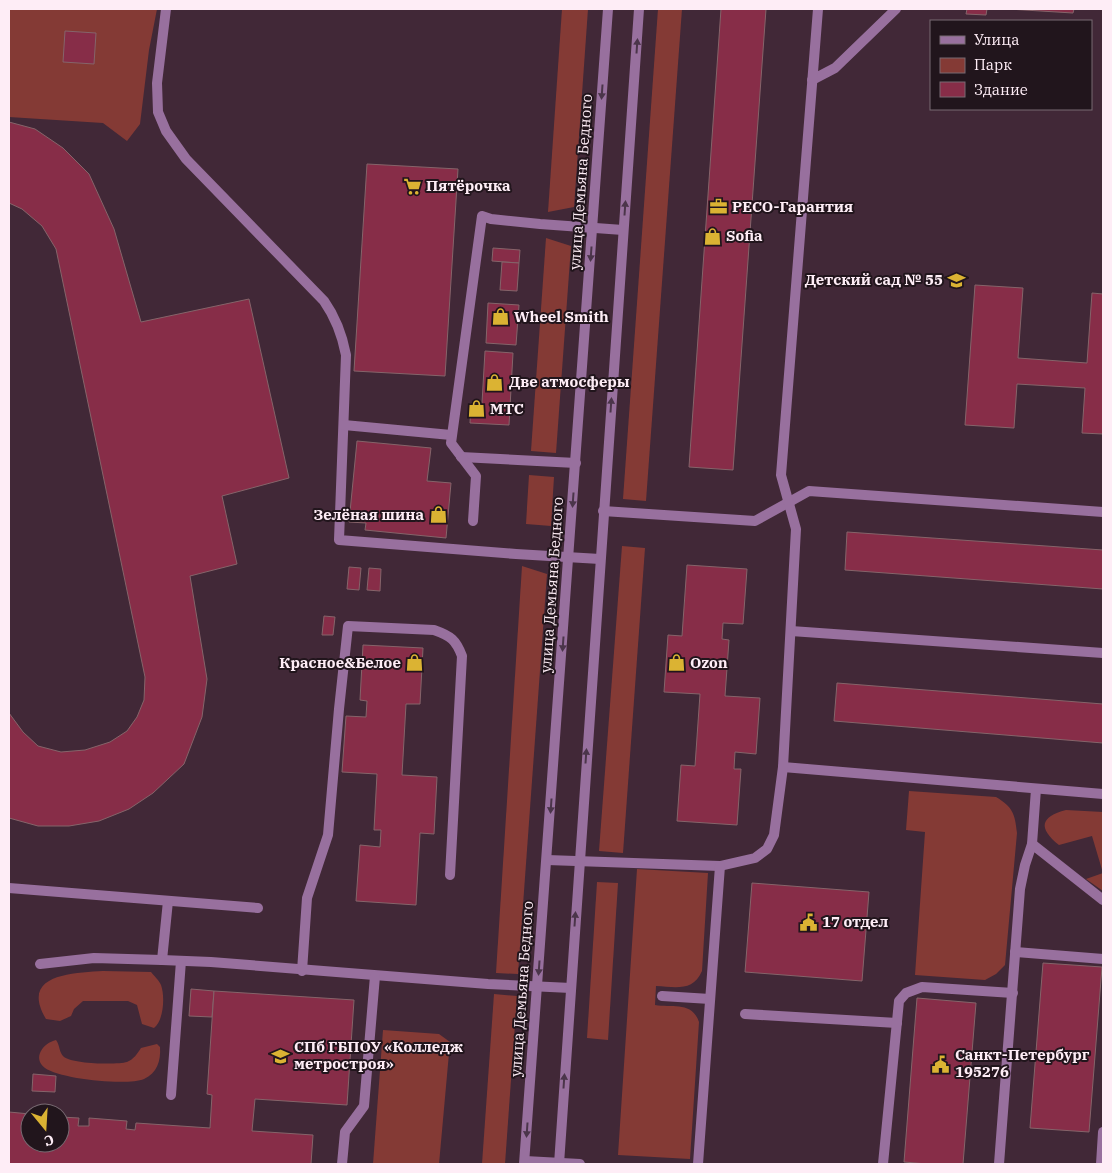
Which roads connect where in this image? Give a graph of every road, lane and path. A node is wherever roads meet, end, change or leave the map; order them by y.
1 (166, 9) edge
2 (608, 9) edge
3 (639, 9) edge
4 (818, 9) edge
5 (896, 9) edge
6 (812, 80) junction
7 (593, 228) junction
8 (623, 230) junction
9 (344, 425) junction
10 (451, 435) junction
11 (461, 456) junction
12 (576, 463) junction
13 (788, 503) junction
14 (603, 511) junction
15 (1103, 512) edge
16 (473, 521) dead end
17 (569, 557) junction
18 (600, 559) junction
19 (791, 632) junction
20 (1103, 653) edge
21 (783, 767) junction
22 (1036, 789) junction
23 (1103, 794) edge
24 (1032, 844) junction
25 (547, 860) junction
26 (579, 861) junction
27 (720, 866) junction
28 (450, 875) dead end
29 (9, 888) edge
30 (1103, 900) edge
31 (168, 901) junction
32 (258, 908) dead end
33 (1015, 952) junction
34 (1103, 959) edge
35 (162, 960) junction
36 (181, 961) junction
37 (40, 964) dead end
38 (302, 970) junction
39 (375, 976) junction
40 (538, 986) junction
41 (571, 988) junction
42 (1013, 993) junction
43 (662, 996) dead end
44 (710, 999) junction
45 (745, 1014) dead end
46 (897, 1023) junction
47 (171, 1095) dead end
48 (1103, 1132) edge
49 (525, 1163) edge
50 (559, 1163) edge
51 (342, 1164) edge
52 (580, 1164) edge
53 (698, 1164) edge
54 (883, 1164) edge
55 (999, 1164) edge
56 (1101, 1164) edge

1 - 9 street
2 -> 7 street, улица Демьяна Бедного
8 -> 3 street
4 - 6 street
5 - 6 street
6 - 13 street
7 - 8 street
7 - 10 street
7 -> 12 street, улица Демьяна Бедного
14 -> 8 street
9 - 10 street
9 - 17 street
10 - 11 street
11 - 12 street
11 - 16 street
12 -> 17 street, улица Демьяна Бедного
13 - 14 street
13 - 15 street
13 - 19 street
14 - 18 street
17 - 18 street
17 -> 25 street, улица Демьяна Бедного
26 -> 18 street
19 - 20 street
19 - 21 street
21 - 22 street
21 - 27 street
22 - 23 street
22 - 24 street
24 - 30 street
24 - 33 street
25 - 26 street
25 -> 40 street, улица Демьяна Бедного
26 - 27 street
41 -> 26 street
27 - 44 street
28 - 38 street
29 - 31 street
31 - 32 street
31 - 35 street
33 - 34 street
33 - 42 street
35 - 36 street
35 - 37 street
36 - 38 street
36 - 47 street
38 - 39 street
39 - 40 street
39 - 51 street
40 - 41 street
40 -> 49 street, улица Демьяна Бедного
50 -> 41 street
42 - 46 street
42 - 55 street
43 - 44 street
44 - 53 street
45 - 46 street
46 - 54 street
48 - 56 street
49 - 50 street
50 - 52 street

